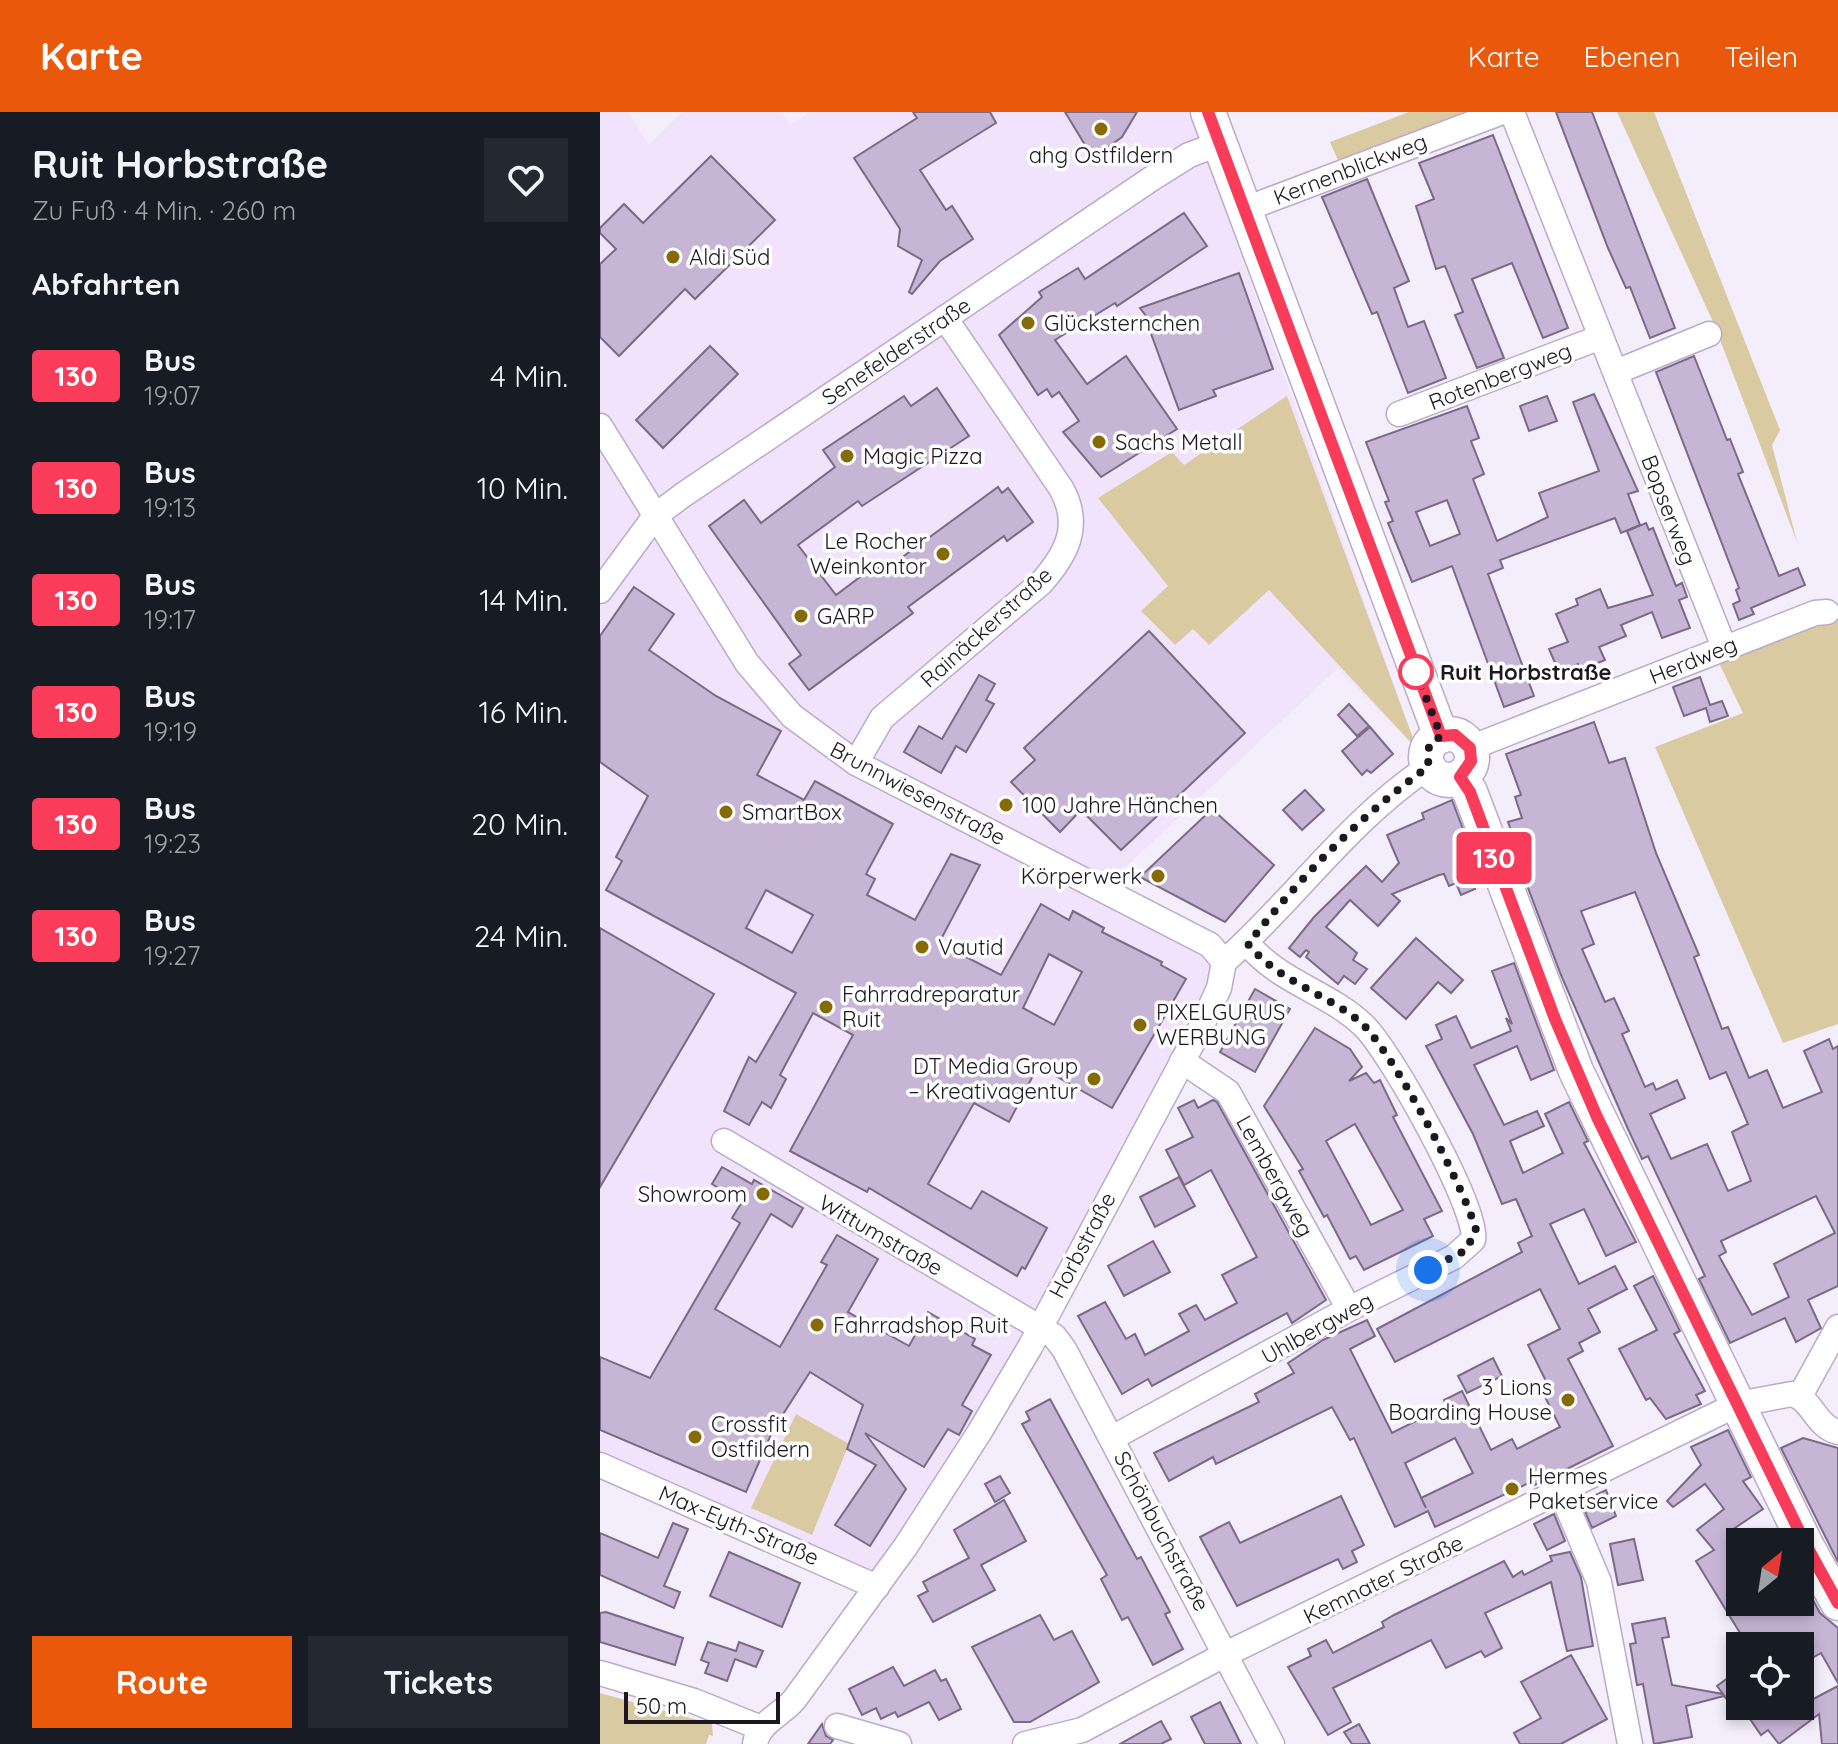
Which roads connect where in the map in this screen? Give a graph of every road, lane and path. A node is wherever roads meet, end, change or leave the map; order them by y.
1 (1208, 112) edge
2 (1502, 112) edge
3 (1512, 112) edge
4 (1219, 144) junction
5 (1243, 210) junction
6 (945, 318) junction
7 (1709, 334) dead end
8 (1601, 337) junction
9 (1616, 372) junction
10 (1399, 414) dead end
11 (600, 426) edge
12 (655, 516) junction
13 (600, 591) edge
14 (1827, 612) dead end
15 (1724, 647) junction
16 (1450, 757) junction
17 (856, 763) junction
18 (1248, 944) junction
19 (1224, 962) junction
20 (1182, 1061) junction
21 (724, 1141) dead end
22 (1349, 1309) junction
23 (1040, 1327) junction
24 (1838, 1327) edge
25 (1800, 1396) junction
26 (1738, 1404) junction
27 (1838, 1432) edge
28 (1112, 1438) junction
29 (600, 1465) edge
30 (1561, 1492) junction
31 (877, 1587) junction
32 (1838, 1603) edge
33 (1226, 1654) junction
34 (600, 1673) edge
35 (837, 1726) dead end
36 (755, 1733) edge
37 (1084, 1737) edge
38 (899, 1744) edge
39 (1025, 1744) edge
40 (1272, 1744) edge
41 (1630, 1744) edge

1 - 4 main road
2 - 5 street, Kernenblickweg
3 - 8 street, Bopserweg
4 - 5 main road
4 - 6 street, Senefelderstraße
5 - 16 main road
6 - 12 street, Senefelderstraße
6 - 17 street, Rainäckerstraße
7 - 9 street
8 - 9 street, Bopserweg
8 - 10 street, Rotenbergweg
9 - 15 street, Bopserweg
11 - 12 street, Brunnwiesenstraße
12 - 13 street, Senefelderstraße
12 - 17 street, Brunnwiesenstraße
14 - 15 street, Herdweg
15 - 16 street, Herdweg
16 - 18 street
16 - 26 main road
17 - 19 street, Brunnwiesenstraße
18 - 19 street
18 - 22 street, Uhlbergweg
19 - 20 street, Horbstraße
20 - 22 street, Lembergweg
20 - 23 street, Horbstraße
21 - 23 street, Wittumstraße
22 - 28 street, Uhlbergweg
23 - 28 street, Schönbuchstraße
23 - 31 street, Horbstraße
24 - 25 street
25 - 26 street, Kemnater Straße
25 - 27 street
26 - 30 street, Kemnater Straße
26 - 32 main road
28 - 33 street, Schönbuchstraße
29 - 31 street, Max-Eyth-Straße
30 - 33 street, Kemnater Straße
30 - 41 street
31 - 36 street, Horbstraße
33 - 37 street, Kemnater Straße
33 - 40 street, Schönbuchstraße
34 - 36 street
35 - 38 street
37 - 39 street, Kemnater Straße

